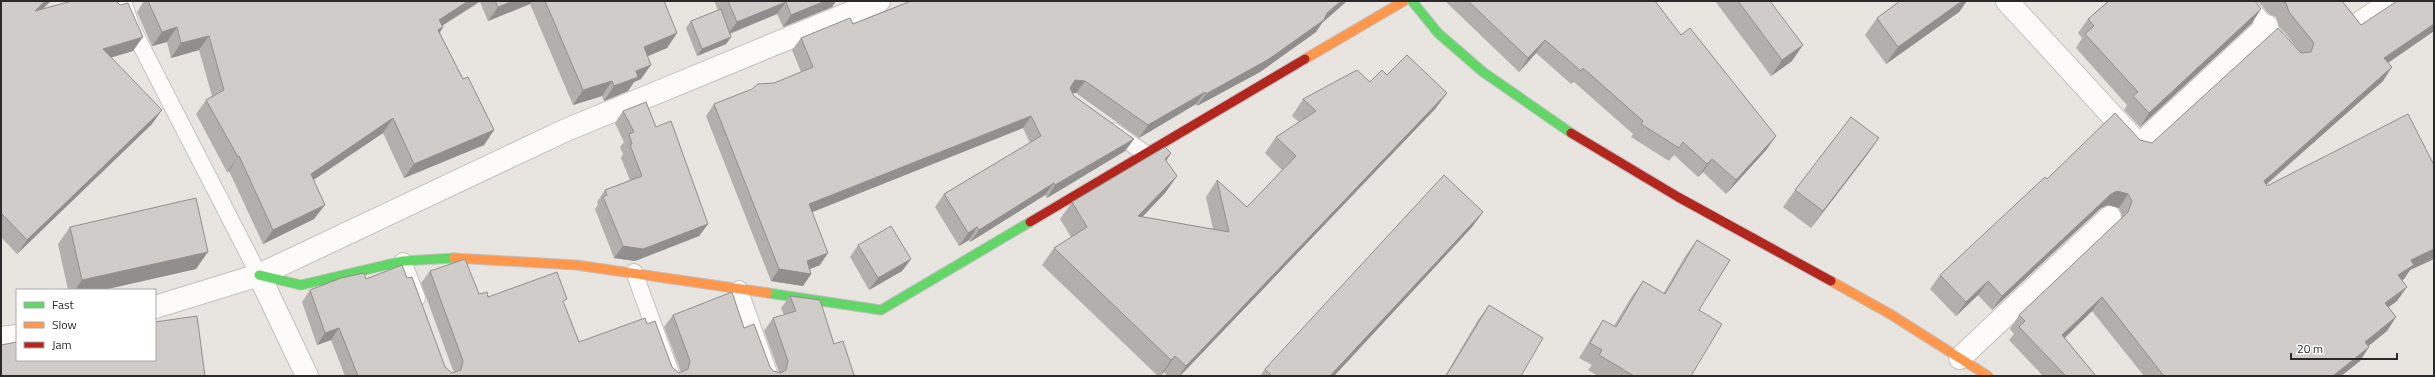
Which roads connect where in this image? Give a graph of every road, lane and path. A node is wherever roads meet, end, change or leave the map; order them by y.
1 (123, 1) edge
2 (879, 1) edge
3 (1404, 1) edge
4 (1412, 1) edge
5 (2007, 1) edge
6 (2245, 1) edge
7 (2387, 1) edge
8 (2354, 23) edge
9 (2267, 26) junction
10 (2285, 47) edge
11 (1102, 123) edge
12 (1146, 154) junction
13 (2110, 217) dead end
14 (403, 261) junction
15 (634, 272) junction
16 (259, 275) junction
17 (739, 289) junction
18 (156, 307) edge
19 (422, 311) edge
20 (16, 336) edge
21 (1, 338) edge
22 (1960, 358) junction
23 (307, 376) edge
24 (672, 376) edge
25 (770, 376) edge
26 (1988, 376) edge

1 - 16 lane
2 - 16 street
3 - 12 street
4 - 22 street
5 - 9 street
6 - 9 lane
7 - 8 lane
9 - 10 lane
11 - 12 lane
12 - 17 street
13 - 22 street
14 - 15 street
14 - 16 street
14 - 19 lane
15 - 17 street
15 - 24 lane
16 - 18 street
16 - 23 street
17 - 25 lane
20 - 21 street
22 - 26 street

